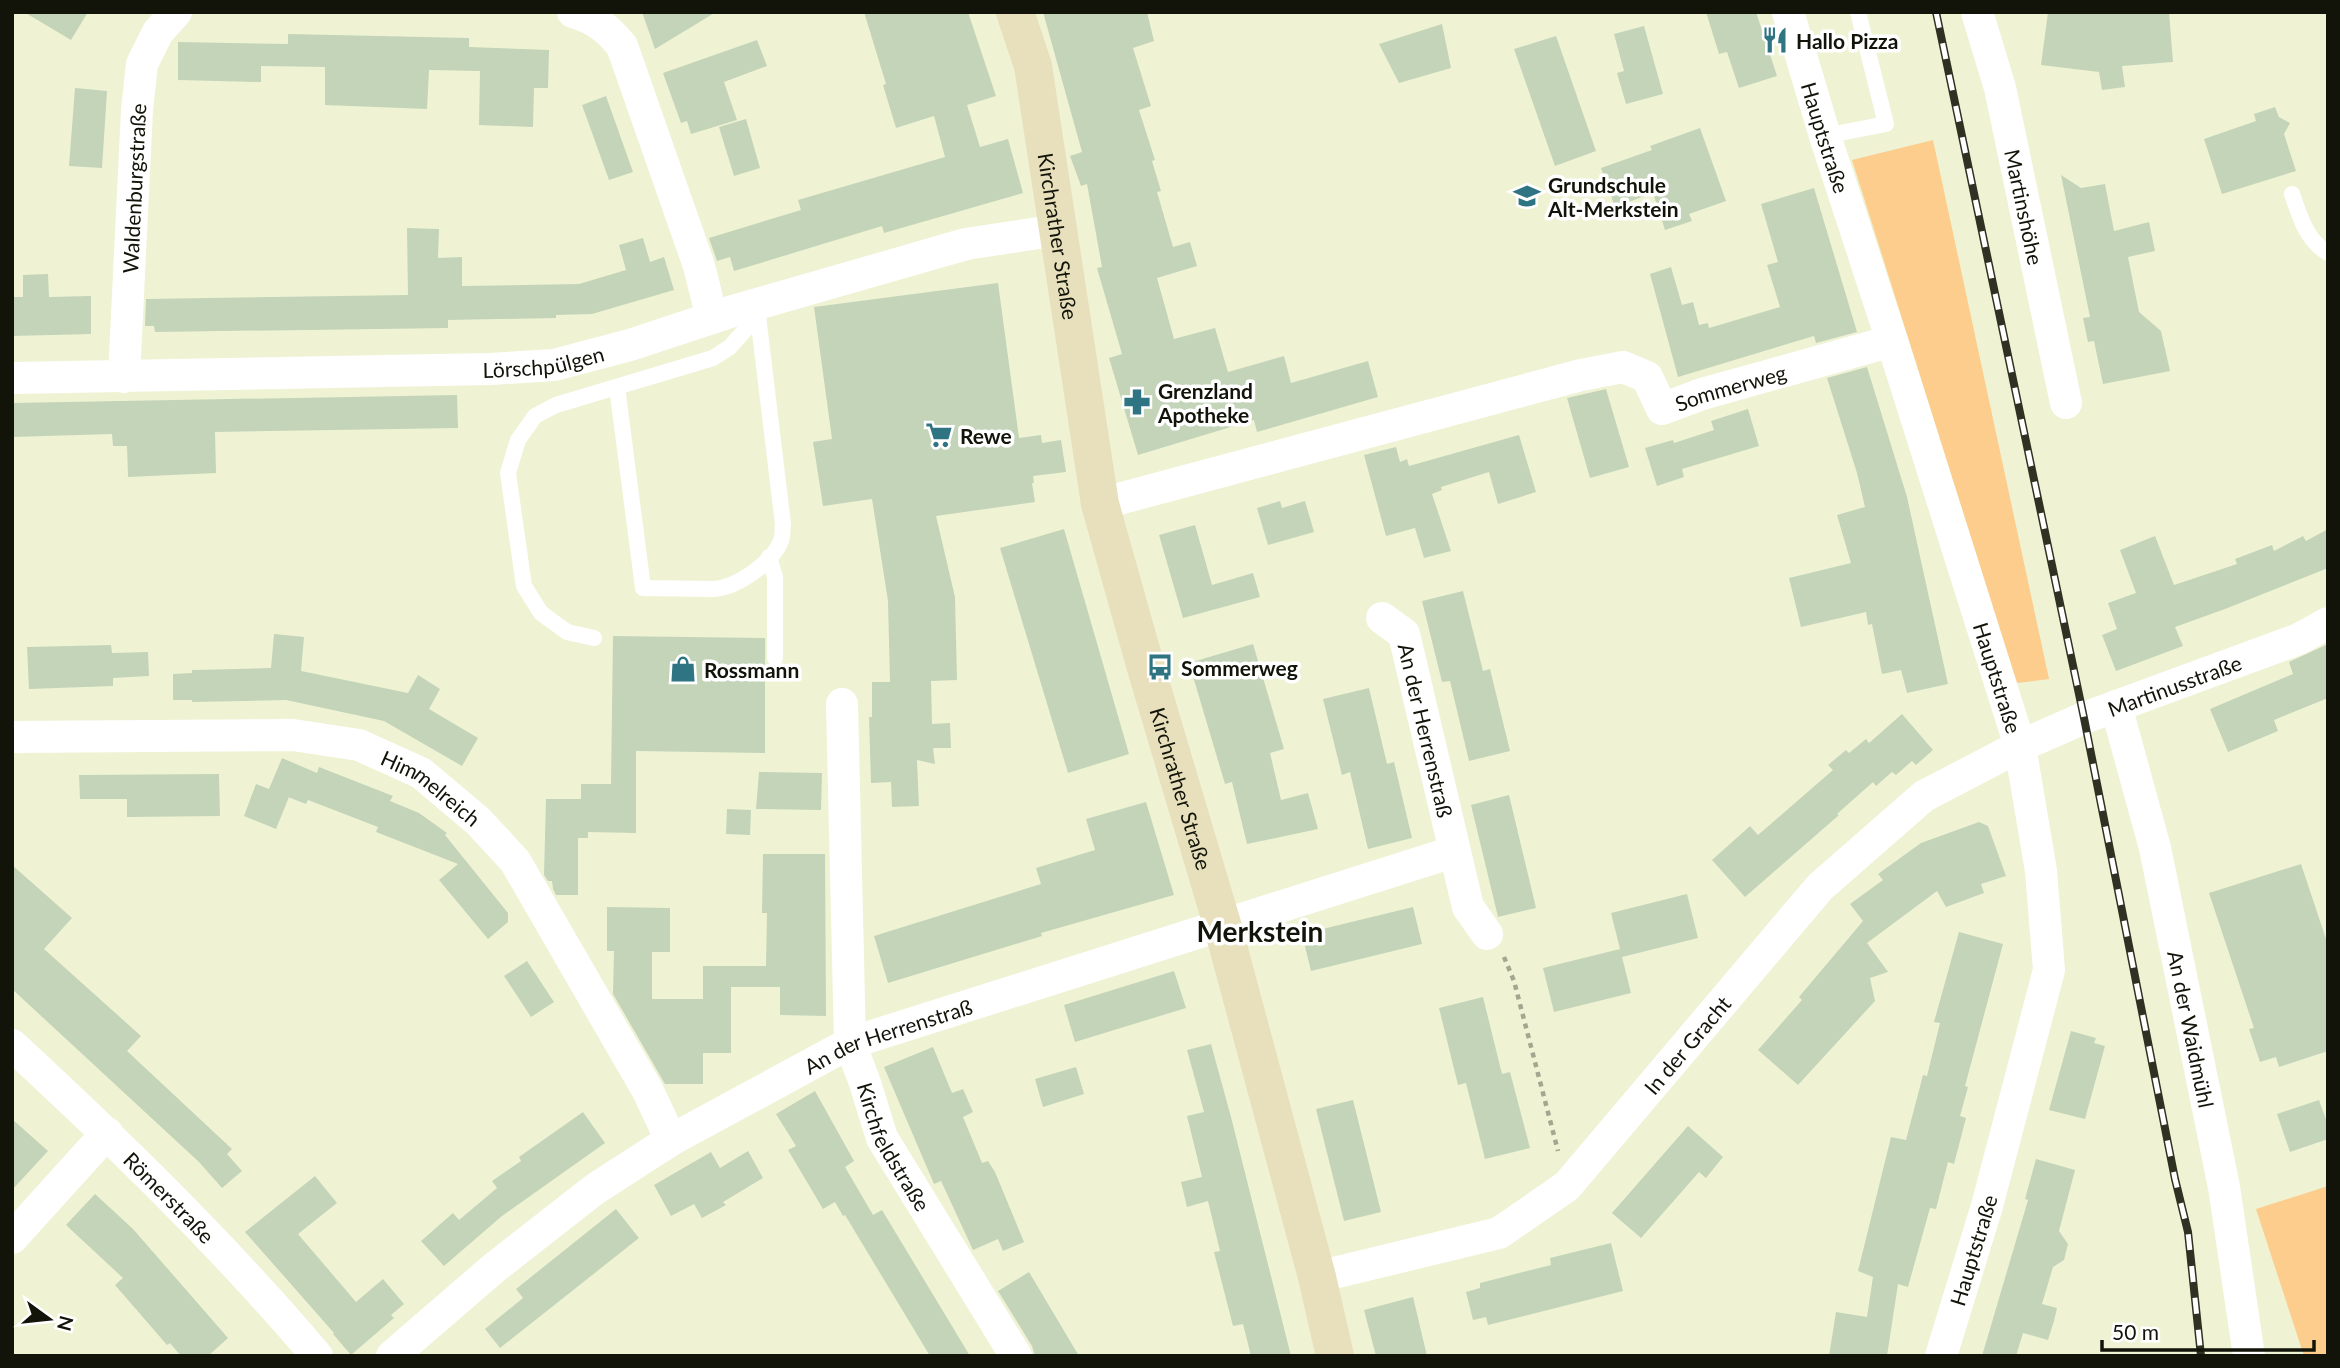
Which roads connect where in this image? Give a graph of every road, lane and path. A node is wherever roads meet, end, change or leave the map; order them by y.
1 (176, 12) edge
2 (573, 12) edge
3 (1015, 12) edge
4 (1788, 12) edge
5 (1858, 12) edge
6 (1978, 12) edge
7 (1825, 136) junction
8 (2292, 194) dead end
9 (1058, 230) junction
10 (2328, 253) edge
11 (768, 307) junction
12 (712, 318) junction
13 (1892, 341) junction
14 (12, 377) edge
15 (124, 377) junction
16 (617, 387) junction
17 (2066, 402) dead end
18 (1100, 504) junction
19 (769, 557) junction
20 (1382, 618) dead end
21 (2328, 623) edge
22 (594, 638) dead end
23 (775, 658) dead end
24 (842, 704) dead end
25 (2116, 706) junction
26 (12, 737) edge
27 (2020, 746) junction
28 (1453, 852) junction
29 (1222, 924) junction
30 (1487, 934) joint
31 (850, 1043) junction
32 (12, 1045) edge
33 (107, 1133) junction
34 (671, 1140) junction
35 (1567, 1186) junction
36 (12, 1238) edge
37 (1317, 1277) junction
38 (317, 1356) edge
39 (392, 1356) edge
40 (1016, 1356) edge
41 (1335, 1356) edge
42 (1941, 1356) edge
43 (2249, 1356) edge

1 - 15 street, Waldenburgstraße
2 - 12 street
3 - 9 main road, Kirchrather Straße
4 - 7 street, Hauptstraße
5 - 7 lane
6 - 17 street, Martinshöhe
7 - 13 street, Hauptstraße
8 - 10 lane
9 - 11 street, Lörschpülgen
9 - 18 main road, Kirchrather Straße
11 - 12 street, Lörschpülgen
11 - 16 lane
11 - 19 lane
12 - 15 street, Lörschpülgen
13 - 18 street, Sommerweg
13 - 27 street, Hauptstraße
14 - 15 street, Lörschpülgen
16 - 19 lane
16 - 22 lane
18 - 29 main road, Kirchrather Straße
19 - 23 lane
20 - 28 street, An der Herrenstraß
21 - 25 street, Martinusstraße
24 - 31 street, Kirchfeldstraße
25 - 27 street, Martinusstraße
25 - 43 street, An der Waidmühl
26 - 34 street, Himmelreich
27 - 35 street, In der Gracht
27 - 42 street, Hauptstraße
28 - 29 street, An der Herrenstraß
28 - 30 street, An der Herrenstraß
29 - 31 street, An der Herrenstraß
29 - 37 main road, Kirchrather Straße
30 - 35 path
31 - 34 street, An der Herrenstraß
31 - 40 street, Kirchfeldstraße
32 - 33 street, Römerstraße
33 - 36 street
33 - 38 street, Römerstraße
34 - 39 street, An der Herrenstraß
35 - 37 street, In der Gracht
37 - 41 main road, Kirchrather Straße

